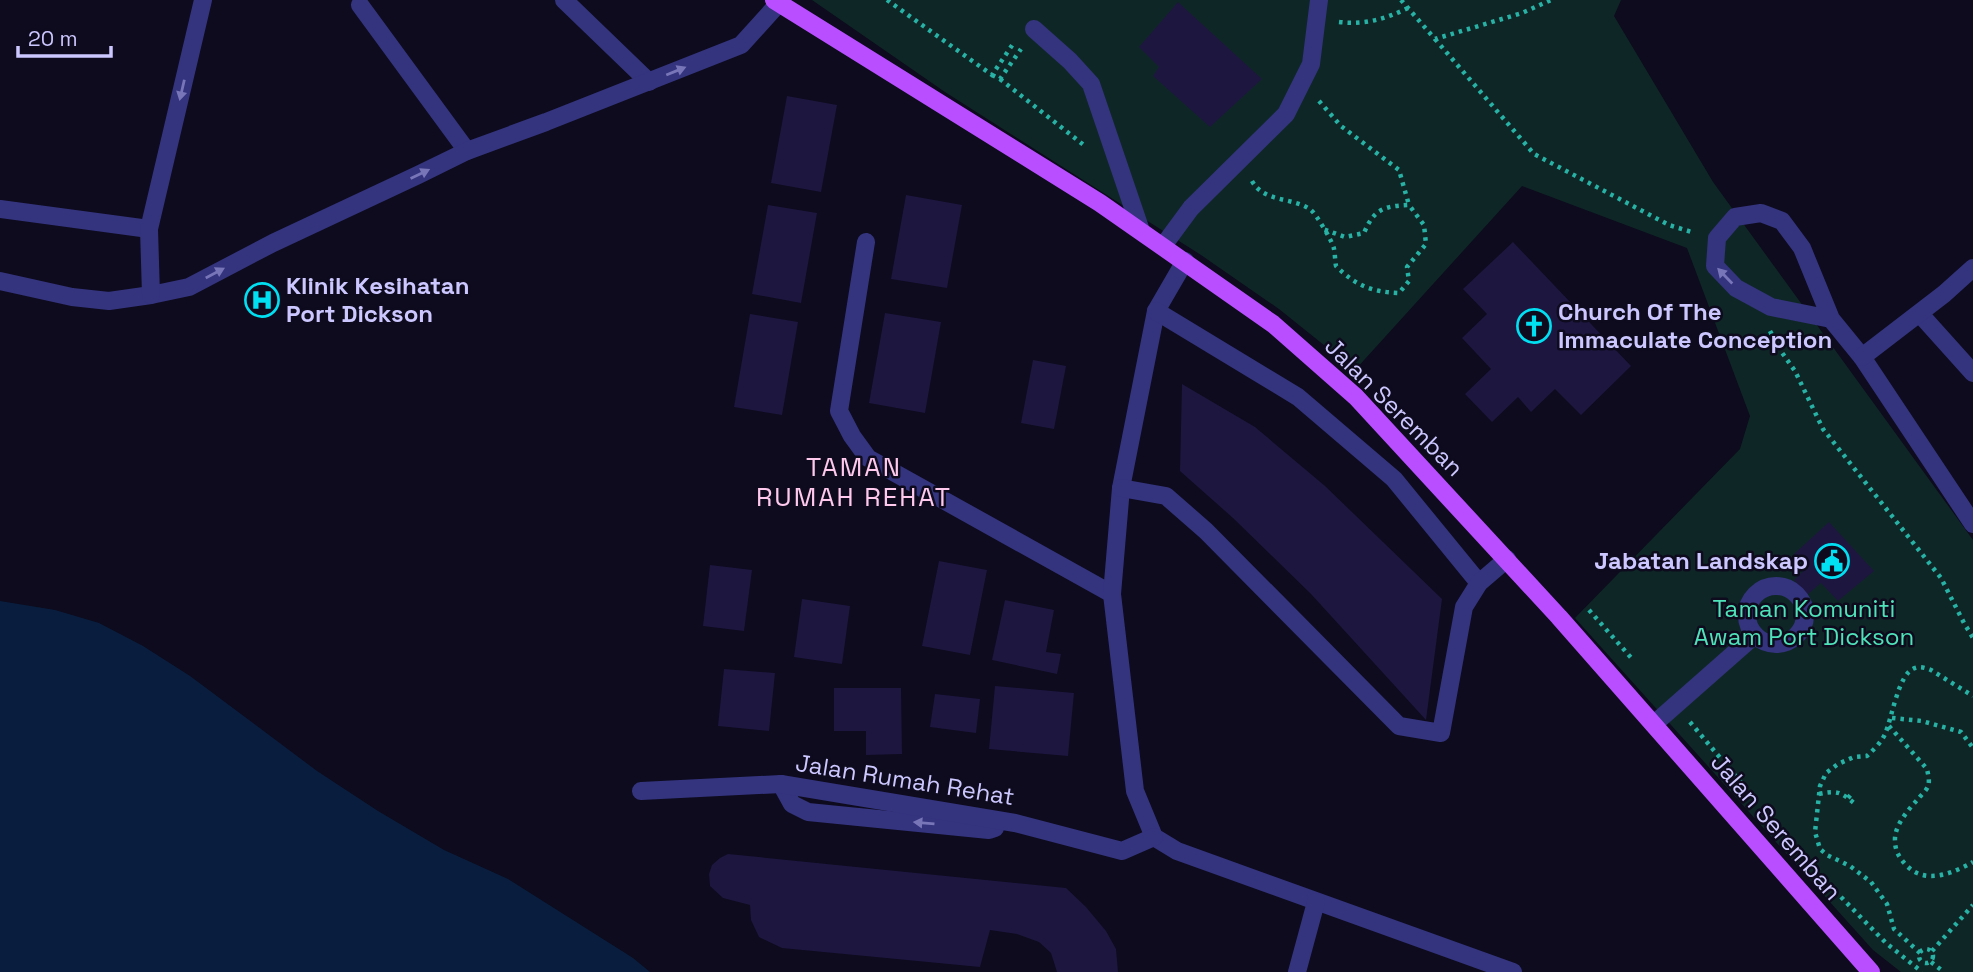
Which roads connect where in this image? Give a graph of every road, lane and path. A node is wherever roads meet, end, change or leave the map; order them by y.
1 (203, 0) edge
2 (564, 0) edge
3 (887, 0) edge
4 (1319, 0) edge
5 (1402, 0) edge
6 (1551, 0) edge
7 (777, 2) edge
8 (360, 5) dead end
9 (1408, 8) junction
10 (1337, 22) dead end
11 (1027, 32) junction
12 (1435, 38) junction
13 (992, 75) junction
14 (1000, 79) junction
15 (649, 82) junction
16 (1301, 84) junction
17 (1090, 150) dead end
18 (467, 151) junction
19 (1242, 157) junction
20 (1409, 205) junction
21 (0, 209) edge
22 (149, 229) junction
23 (1323, 229) junction
24 (1142, 231) junction
25 (1717, 239) junction
26 (866, 242) dead end
27 (1163, 246) junction
28 (1185, 261) junction
29 (1973, 268) edge
30 (0, 281) edge
31 (151, 295) junction
32 (1755, 298) junction
33 (1156, 311) junction
34 (1920, 314) junction
35 (1831, 319) junction
36 (1862, 357) junction
37 (1973, 373) edge
38 (1121, 488) junction
39 (1973, 524) edge
40 (1507, 559) junction
41 (1479, 583) junction
42 (1112, 594) junction
43 (1594, 615) dead end
44 (1755, 635) dead end
45 (1973, 638) edge
46 (1639, 667) dead end
47 (1973, 696) edge
48 (1675, 705) junction
49 (1892, 718) junction
50 (1654, 724) junction
51 (1889, 726) junction
52 (1973, 748) edge
53 (1745, 788) dead end
54 (640, 791) dead end
55 (1853, 792) dead end
56 (1819, 794) junction
57 (1848, 798) junction
58 (1855, 804) dead end
59 (1154, 837) junction
60 (1973, 862) edge
61 (1838, 894) dead end
62 (1316, 902) junction
63 (1973, 905) edge
64 (1932, 951) junction
65 (1920, 953) junction
66 (1931, 962) junction
67 (1297, 972) edge
68 (1513, 972) edge
69 (1871, 972) edge
70 (1922, 972) edge
71 (1944, 972) edge

1 -> 22 street
2 - 15 street
3 - 13 path
4 - 16 street
5 - 9 path
6 - 12 path
15 -> 7 street
7 - 24 main road, Jalan Seremban
8 - 18 street
9 - 10 path
9 - 12 path
11 - 13 path
11 - 14 path
11 - 24 street
12 - 25 path
13 - 14 path
14 - 17 path
15 - 18 street
16 - 19 street
16 - 20 path
31 -> 18 street
19 - 23 path
19 - 27 street
20 - 23 path
20 - 23 path
21 - 22 street
22 - 31 street
24 - 27 main road, Jalan Seremban
32 -> 25 street
25 - 35 street
26 - 42 street
27 - 28 main road, Jalan Seremban
28 - 33 street
28 - 40 main road, Jalan Seremban
29 - 34 street
30 - 31 street
32 - 35 street
32 - 45 path
33 - 38 street
33 - 41 street
34 - 36 street
34 - 37 street
35 - 36 street
36 - 39 street
38 - 41 street
38 - 42 street
40 - 41 street
40 - 50 main road, Jalan Seremban
42 - 59 street
43 - 46 path
44 - 48 street
47 - 49 path
48 - 50 street
48 - 53 path
49 - 51 path
49 - 52 path
50 - 69 main road, Jalan Seremban
51 - 56 path
51 - 60 path
54 - 59 street, Jalan Rumah Rehat
55 - 57 path
56 - 57 path
56 - 65 path
57 - 58 path
59 - 62 street
61 - 70 path
62 - 67 street
62 - 68 street
63 - 64 path
64 - 65 path
64 - 66 path
65 - 66 path
66 - 71 path

